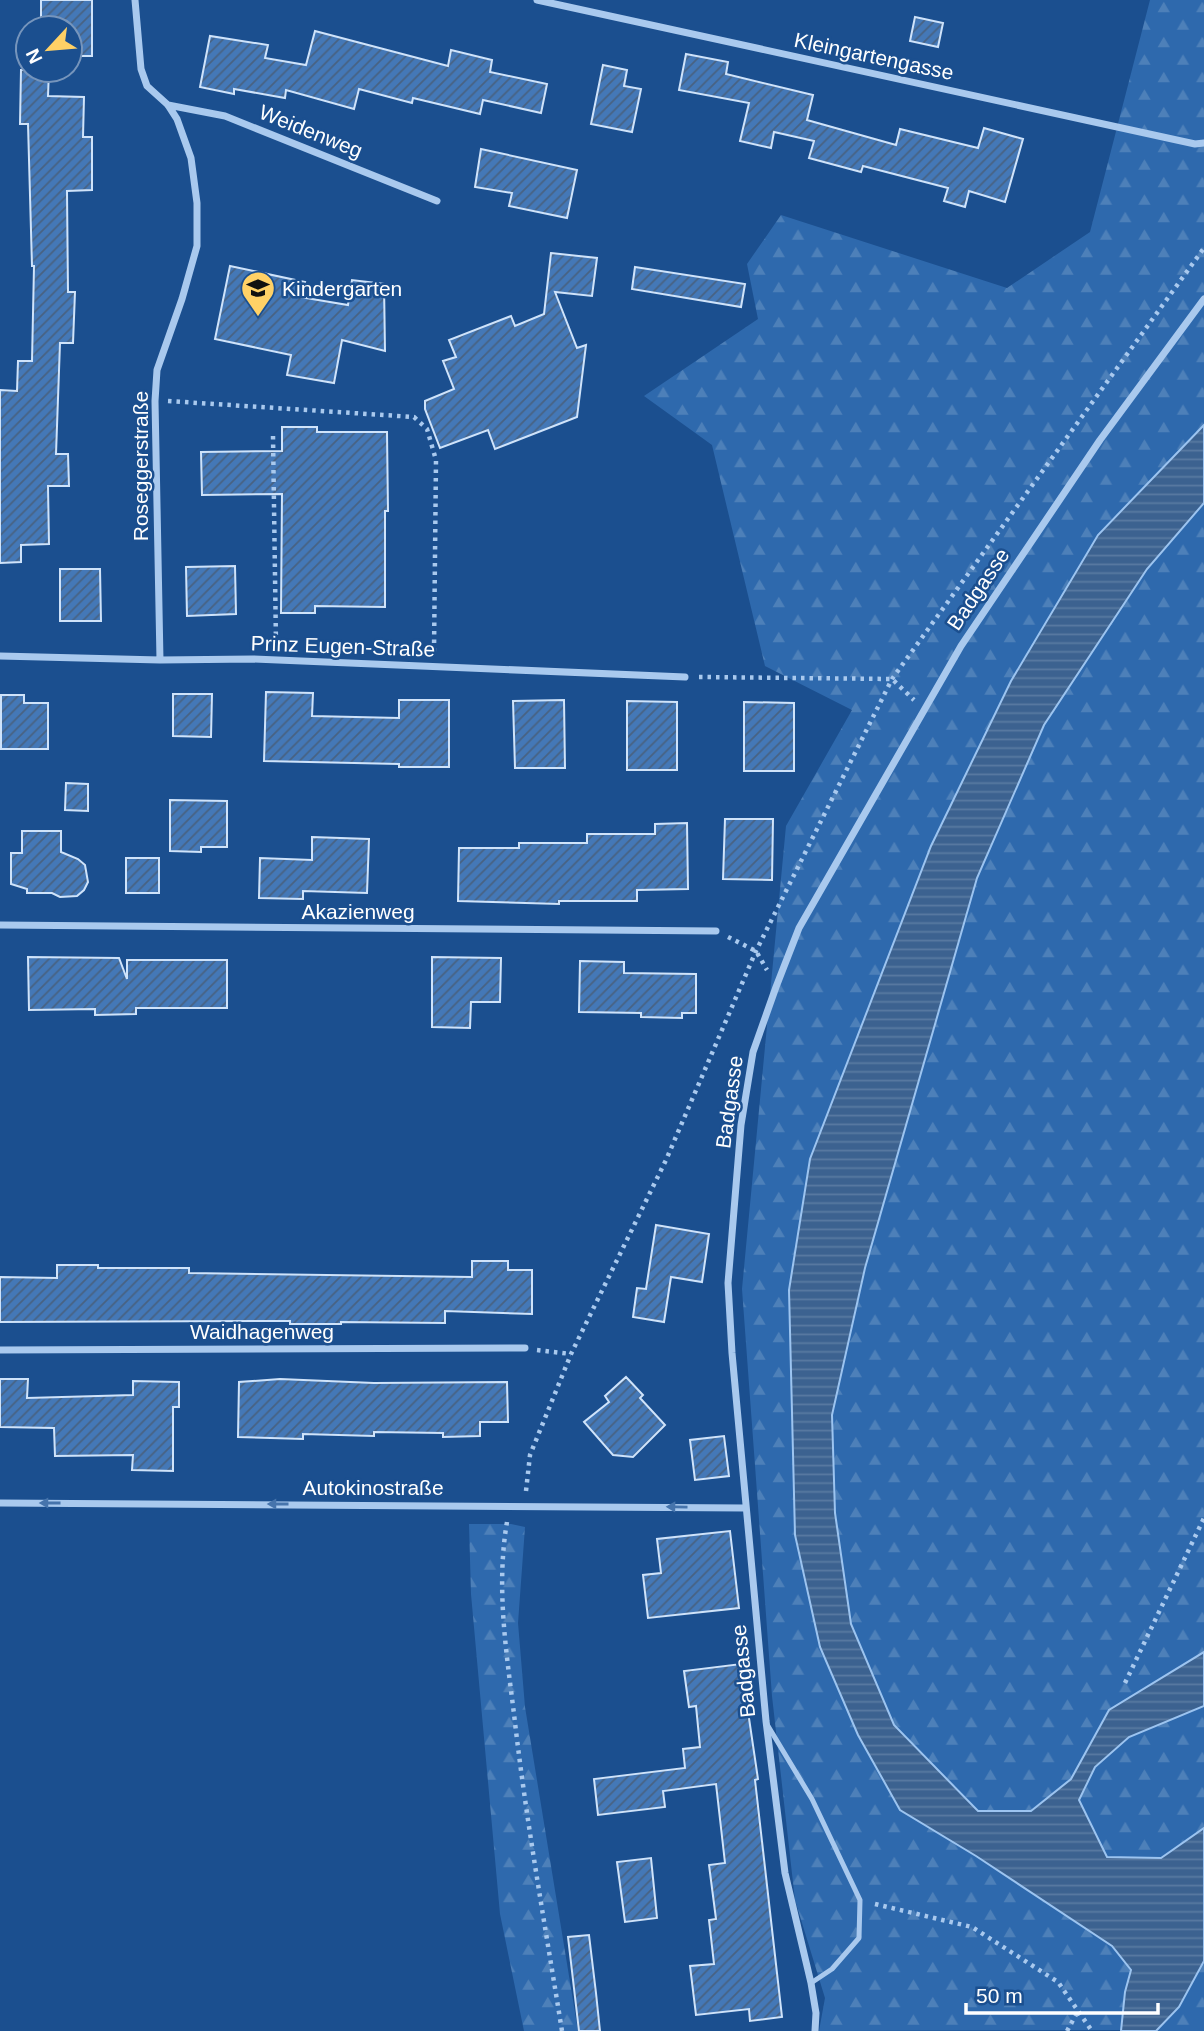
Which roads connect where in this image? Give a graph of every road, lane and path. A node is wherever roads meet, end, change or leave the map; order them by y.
1 (135, 0) edge
2 (537, 0) edge
3 (168, 105) junction
4 (1204, 143) edge
5 (437, 201) dead end
6 (1204, 299) edge
7 (155, 401) junction
8 (273, 436) dead end
9 (0, 656) edge
10 (160, 660) junction
11 (276, 660) junction
12 (434, 667) junction
13 (685, 677) joint
14 (925, 710) junction
15 (0, 925) edge
16 (716, 931) joint
17 (776, 987) junction
18 (525, 1348) joint
19 (0, 1350) edge
20 (571, 1354) dead end
21 (0, 1503) edge
22 (745, 1508) junction
23 (1204, 1518) edge
24 (1125, 1683) dead end
25 (766, 1721) junction
26 (860, 1900) junction
27 (811, 1983) junction
28 (1078, 2011) junction
29 (1091, 2030) edge
30 (815, 2031) edge
31 (1067, 2031) edge

1 - 3 street, Roseggerstraße
2 - 4 street, Kleingartengasse
3 - 5 street, Weidenweg
3 - 7 street, Roseggerstraße
6 - 14 street, Badgasse
7 - 10 street, Roseggerstraße
7 - 12 path
8 - 11 path
9 - 10 street, Prinz Eugen-Straße
10 - 11 street, Prinz Eugen-Straße
11 - 12 street, Prinz Eugen-Straße
12 - 13 street, Prinz Eugen-Straße
13 - 14 path
14 - 17 street, Badgasse
15 - 16 street, Akazienweg
16 - 17 path
17 - 22 street, Badgasse
18 - 19 street, Waidhagenweg
18 - 20 path
22 -> 21 street, Autokinostraße
22 - 25 street, Badgasse
23 - 24 path
25 - 26 lane
25 - 27 street, Badgasse
26 - 27 lane
26 - 28 path
27 - 30 street, Badgasse
28 - 29 path
28 - 31 path

